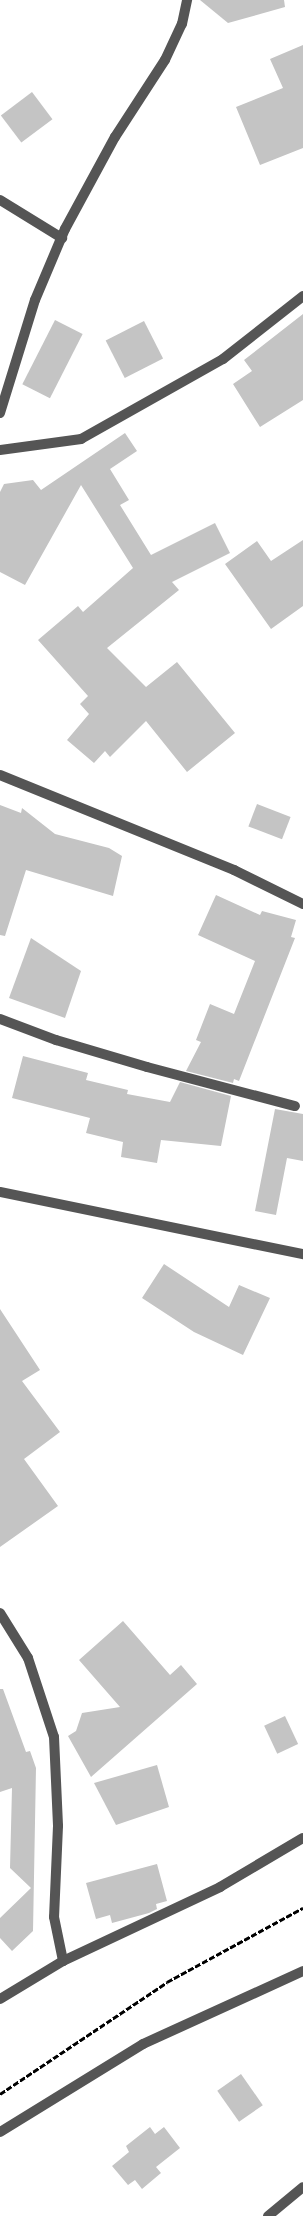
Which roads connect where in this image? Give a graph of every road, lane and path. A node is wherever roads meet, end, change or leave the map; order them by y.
1 (187, 0) edge
2 (0, 200) edge
3 (62, 238) junction
4 (303, 296) edge
5 (0, 413) edge
6 (0, 450) edge
7 (0, 775) edge
8 (303, 904) edge
9 (0, 1019) edge
10 (295, 1106) dead end
11 (0, 1192) edge
12 (303, 1254) edge
13 (0, 1613) edge
14 (303, 1838) edge
15 (63, 1961) junction
16 (303, 1971) edge
17 (0, 1999) edge
18 (0, 2132) edge
19 (303, 2187) edge
20 (268, 2216) edge

1 - 3 street
2 - 3 street
3 - 5 street
4 - 6 street
7 - 8 street
9 - 10 street
11 - 12 street
13 - 15 street
14 - 15 street
15 - 17 street
16 - 18 street
19 - 20 street

